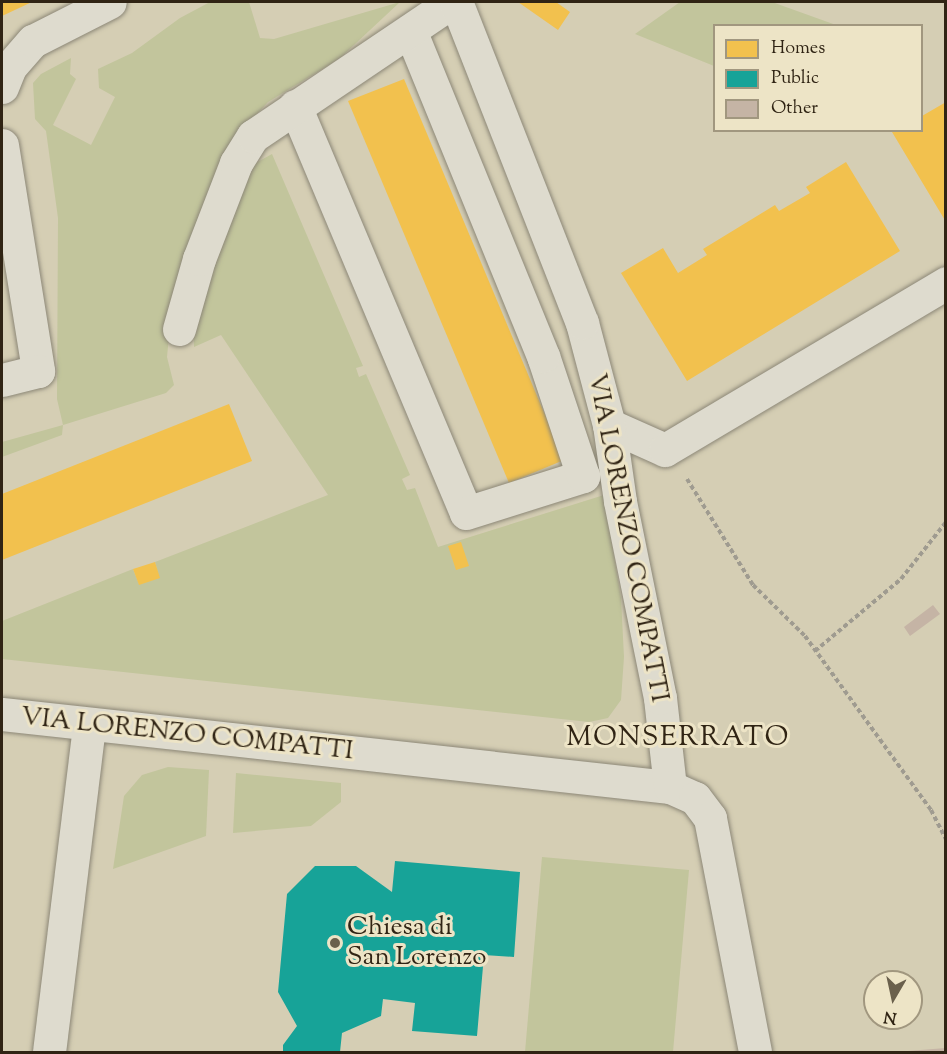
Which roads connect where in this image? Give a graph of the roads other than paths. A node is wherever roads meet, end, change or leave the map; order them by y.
1 (110, 2) edge
2 (452, 2) edge
3 (456, 2) edge
4 (411, 32) junction
5 (2, 87) edge
6 (295, 106) junction
7 (2, 145) edge
8 (945, 283) edge
9 (179, 329) dead end
10 (2, 380) edge
11 (609, 425) junction
12 (2, 714) edge
13 (89, 725) junction
14 (670, 787) junction
15 (49, 1053) edge
16 (756, 1053) edge

1 - 5 street
2 - 4 street
3 - 11 street, VIA LORENZO COMPATTI
4 - 6 street
4 - 6 street
6 - 9 street
7 - 10 street
8 - 11 street
11 - 14 street, VIA LORENZO COMPATTI
12 - 13 street, VIA LORENZO COMPATTI
13 - 14 street, VIA LORENZO COMPATTI
13 - 15 street
14 - 16 street

